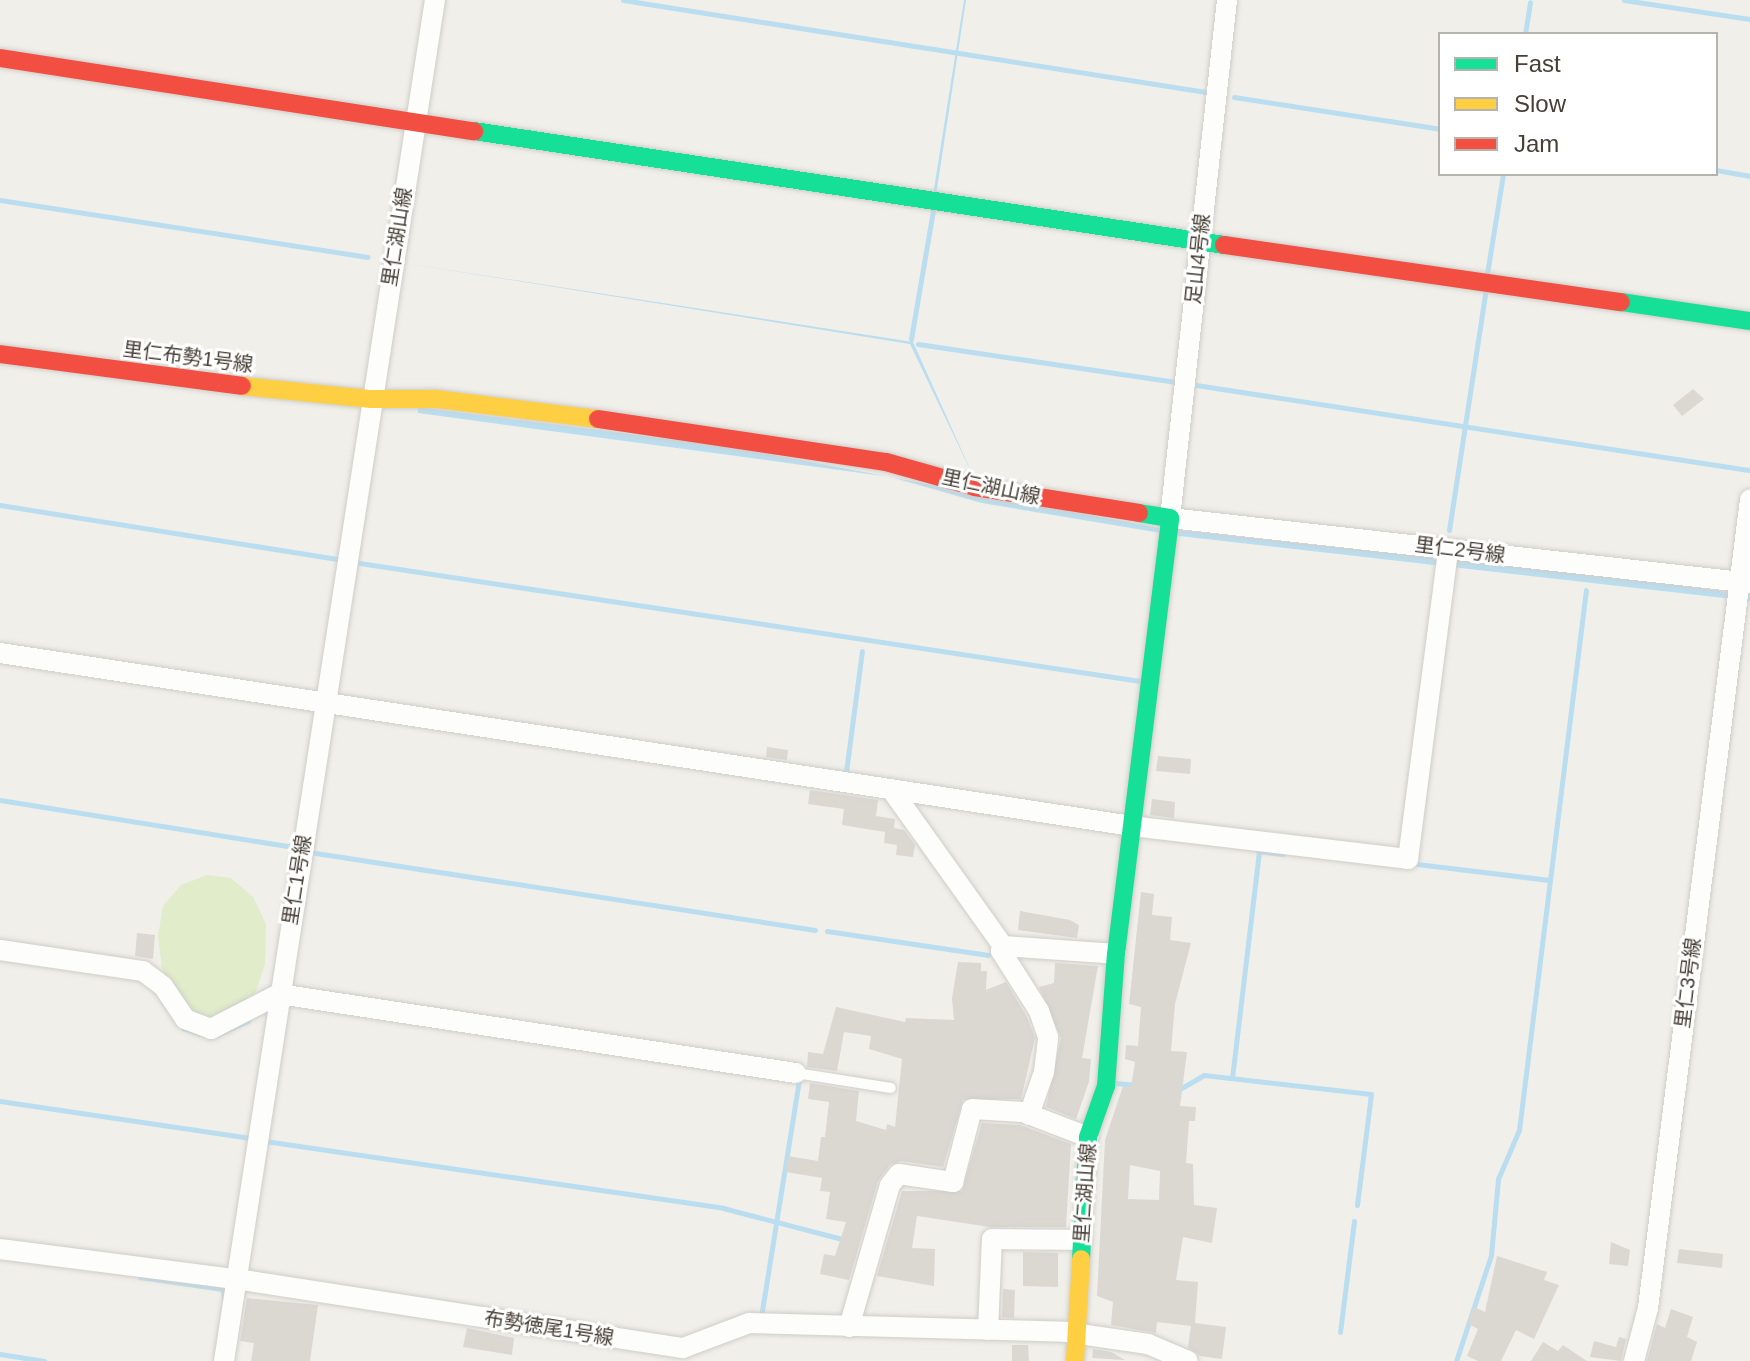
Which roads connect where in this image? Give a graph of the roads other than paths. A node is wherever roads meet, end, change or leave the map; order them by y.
1 (435, 0) edge
2 (1227, 0) edge
3 (0, 58) edge
4 (415, 121) junction
5 (1200, 240) junction
6 (1750, 321) edge
7 (0, 354) edge
8 (371, 399) junction
9 (1750, 499) edge
10 (1170, 518) junction
11 (1448, 549) junction
12 (1745, 583) edge
13 (0, 653) edge
14 (324, 704) junction
15 (891, 789) junction
16 (1132, 826) junction
17 (1003, 946) junction
18 (0, 950) edge
19 (1116, 954) junction
20 (279, 994) junction
21 (796, 1073) joint
22 (891, 1088) dead end
23 (1029, 1115) junction
24 (1088, 1137) junction
25 (1082, 1240) junction
26 (0, 1249) edge
27 (236, 1281) junction
28 (849, 1327) junction
29 (988, 1330) junction
30 (1075, 1336) junction
31 (224, 1361) edge
32 (1075, 1361) edge
33 (1188, 1361) edge
34 (1634, 1361) edge

1 - 4 street, 里仁湖山線
2 - 5 street, 足山4号線
3 - 4 street
4 - 5 street
4 - 8 street, 里仁湖山線
5 - 6 street
5 - 10 street, 足山4号線
7 - 8 street, 里仁布勢1号線
8 - 10 street, 里仁湖山線
8 - 14 street, 里仁1号線
9 - 12 street, 里仁3号線
10 - 11 street, 里仁2号線
10 - 16 street, 里仁湖山線
11 - 12 street, 里仁2号線
11 - 16 street
12 - 34 street, 里仁3号線
13 - 14 street
14 - 15 street
14 - 20 street, 里仁1号線
15 - 16 street
15 - 17 street
16 - 19 street, 里仁湖山線
17 - 19 street
17 - 23 street
18 - 20 street
19 - 24 street, 里仁湖山線
20 - 21 street
20 - 27 street, 里仁1号線
21 - 22 lane
23 - 24 street
23 - 28 street
24 - 25 street, 里仁湖山線
25 - 29 street
25 - 30 street, 里仁湖山線
26 - 27 street, 布勢徳尾1号線
27 - 28 street, 布勢徳尾1号線
27 - 31 street, 里仁1号線
28 - 29 street, 布勢徳尾1号線
29 - 30 street, 布勢徳尾1号線
30 - 32 street, 里仁湖山線
30 - 33 street, 布勢徳尾1号線

